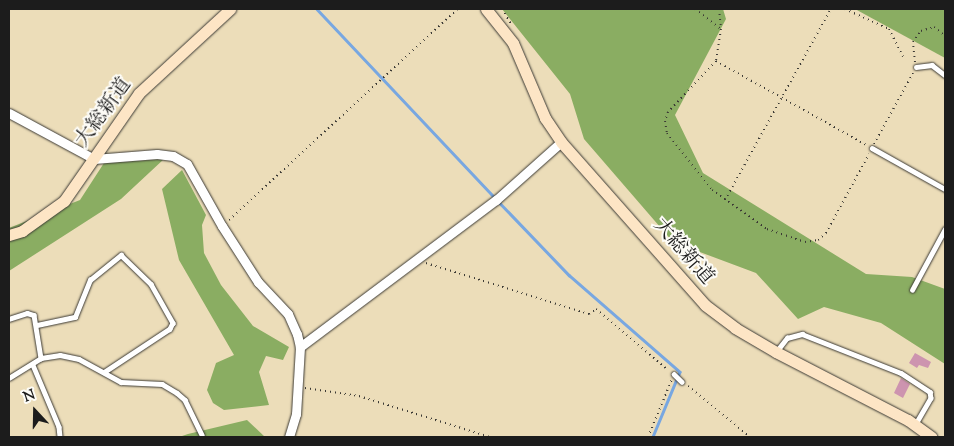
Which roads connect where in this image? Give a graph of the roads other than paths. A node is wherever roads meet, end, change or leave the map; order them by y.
1 (230, 9) edge
2 (486, 9) edge
3 (916, 67) road end
4 (945, 75) edge
5 (9, 113) edge
6 (561, 142) junction
7 (872, 148) road end
8 (94, 159) junction
9 (945, 189) edge
10 (945, 229) edge
11 (10, 232) edge
12 (912, 290) dead end
13 (9, 319) edge
14 (37, 325) junction
15 (300, 347) junction
16 (776, 352) junction
17 (41, 358) junction
18 (33, 365) junction
19 (105, 372) junction
20 (674, 375) road end
21 (9, 378) edge
22 (682, 382) road end
23 (915, 426) junction
24 (60, 435) edge
25 (202, 435) dead end
26 (64, 437) edge
27 (289, 437) edge
28 (931, 437) edge

1 - 8 street, 大総新道
2 - 6 street, 大総新道
3 - 4 lane
5 - 8 street
6 - 15 street
6 - 16 street, 大総新道
7 - 9 lane
8 - 11 street, 大総新道
8 - 15 street
10 - 12 lane
13 - 14 lane
14 - 17 lane
14 - 19 lane
15 - 27 street
16 - 23 street, 大総新道
16 - 23 lane
17 - 18 lane
17 - 19 lane
18 - 21 lane
18 - 24 lane
19 - 25 lane
20 - 22 lane
23 - 28 street, 大総新道
24 - 26 lane

